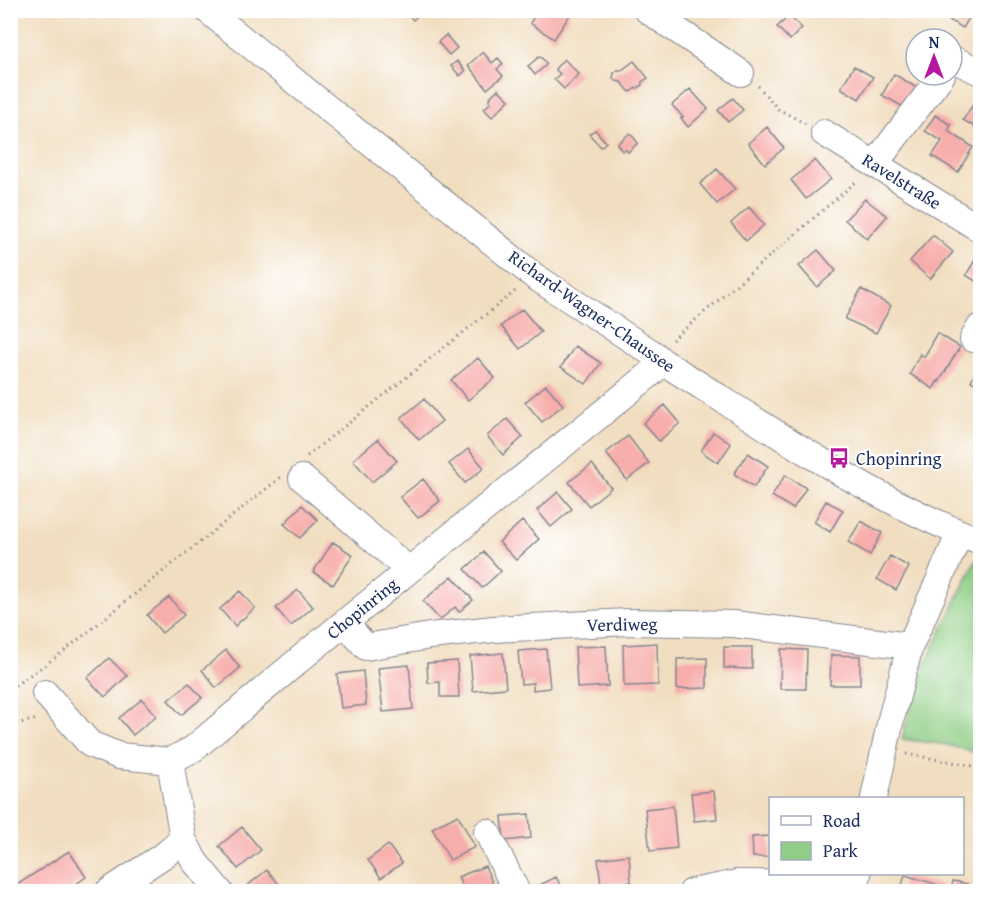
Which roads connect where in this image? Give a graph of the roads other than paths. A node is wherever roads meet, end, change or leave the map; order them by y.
1 (207, 10) edge
2 (647, 10) edge
3 (964, 64) edge
4 (981, 72) edge
5 (751, 80) road end
6 (931, 87) edge
7 (824, 133) road end
8 (867, 156) junction
9 (981, 229) edge
10 (659, 358) junction
11 (295, 472) road end
12 (970, 537) edge
13 (409, 570) junction
14 (345, 623) junction
15 (910, 646) junction
16 (45, 693) dead end
17 (171, 761) junction
18 (874, 797) edge
19 (487, 832) dead end
20 (183, 839) junction
21 (858, 875) edge
22 (738, 887) edge
23 (108, 891) edge
24 (220, 891) edge
25 (517, 891) edge
26 (692, 891) edge

1 - 10 street, Richard-Wagner-Chaussee
2 - 5 street
3 - 4 street
6 - 8 street
7 - 8 street, Ravelstraße
8 - 9 street, Ravelstraße
10 - 12 street, Richard-Wagner-Chaussee
10 - 13 street, Chopinring
11 - 13 street
12 - 15 street
13 - 14 street, Chopinring
14 - 15 street, Verdiweg
14 - 17 street, Chopinring
15 - 18 street
16 - 17 street
17 - 20 street
19 - 25 street
20 - 23 street
20 - 24 street
21 - 22 street
22 - 26 street

